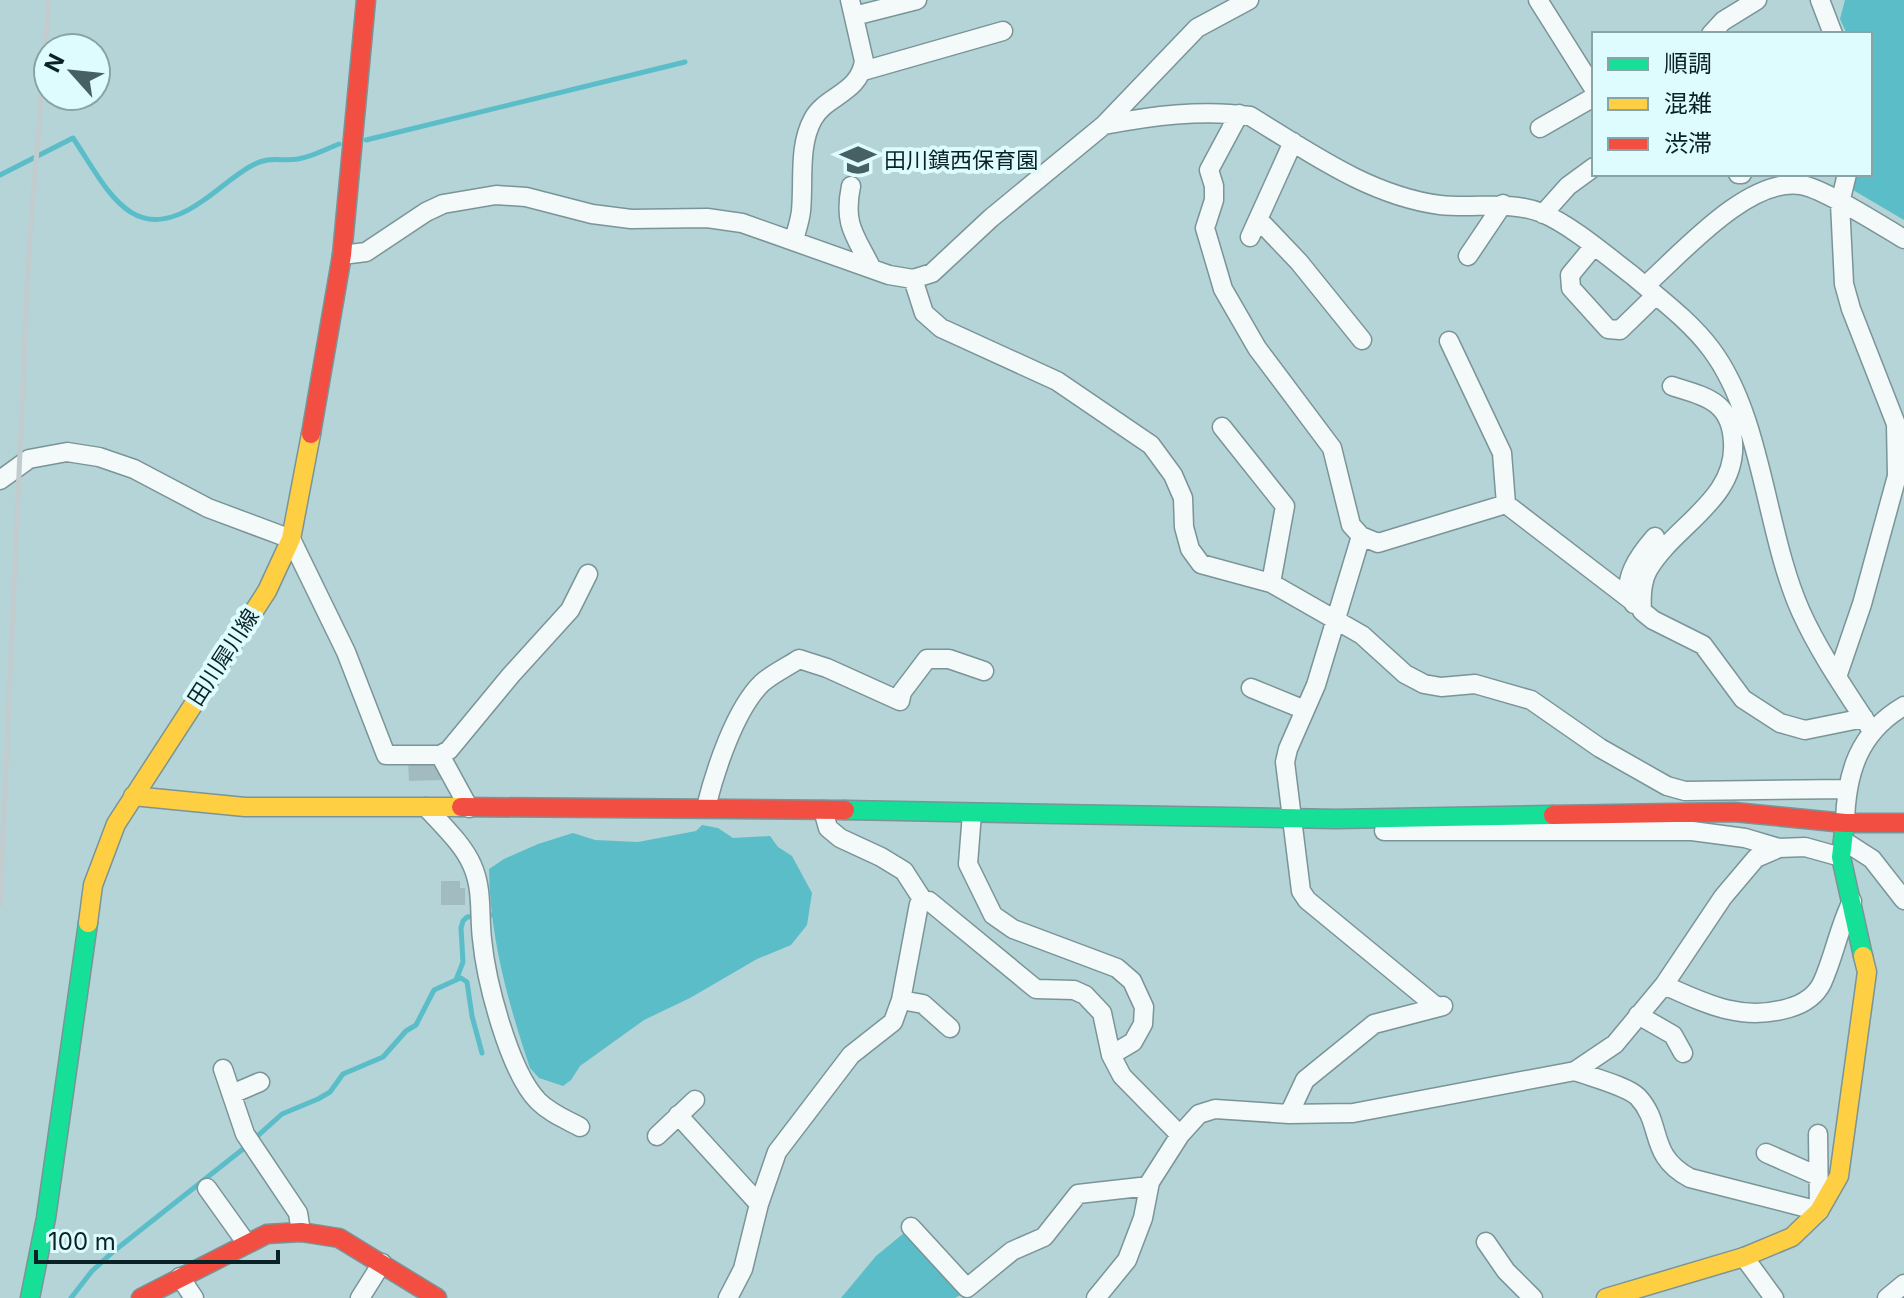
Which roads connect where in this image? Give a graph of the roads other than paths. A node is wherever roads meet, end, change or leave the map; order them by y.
1 (366, 0) edge
2 (917, 0) edge
3 (1249, 0) edge
4 (1538, 0) edge
5 (1757, 0) edge
6 (1818, 1) edge
7 (852, 8) edge
8 (1003, 31) dead end
9 (1713, 32) edge
10 (1832, 32) edge
11 (863, 71) junction
12 (1592, 86) edge
13 (1592, 98) edge
14 (1239, 114) junction
15 (1104, 125) junction
16 (1540, 128) dead end
17 (1293, 142) junction
18 (1592, 168) edge
19 (1847, 176) edge
20 (1794, 179) edge
21 (851, 186) dead end
22 (1840, 203) junction
23 (1503, 204) junction
24 (1543, 214) junction
25 (1258, 219) junction
26 (1250, 237) dead end
27 (1904, 239) edge
28 (794, 241) junction
29 (1594, 246) junction
30 (342, 255) junction
31 (1468, 256) dead end
32 (872, 269) junction
33 (913, 279) junction
34 (1650, 290) junction
35 (1362, 340) dead end
36 (1449, 341) dead end
37 (1672, 386) dead end
38 (1222, 427) dead end
39 (1753, 450) junction
40 (1731, 472) junction
41 (0, 480) edge
42 (1506, 504) junction
43 (1361, 536) junction
44 (1655, 537) dead end
45 (291, 539) junction
46 (588, 574) dead end
47 (1271, 583) junction
48 (1636, 606) junction
49 (1337, 619) junction
50 (984, 671) dead end
51 (1837, 677) junction
52 (1251, 688) dead end
53 (1904, 706) edge
54 (1305, 710) junction
55 (1868, 725) junction
56 (440, 755) junction
57 (1846, 789) junction
58 (133, 796) junction
59 (426, 807) junction
60 (706, 807) junction
61 (469, 808) junction
62 (823, 810) junction
63 (972, 813) junction
64 (1904, 823) edge
65 (1292, 825) junction
66 (1844, 840) junction
67 (1779, 848) junction
68 (1904, 900) edge
69 (1852, 901) junction
70 (924, 902) junction
71 (1664, 985) junction
72 (901, 1000) junction
73 (1638, 1015) junction
74 (950, 1028) dead end
75 (1683, 1053) dead end
76 (1111, 1055) junction
77 (223, 1069) dead end
78 (1575, 1071) junction
79 (260, 1082) dead end
80 (232, 1094) junction
81 (695, 1100) dead end
82 (1289, 1114) junction
83 (678, 1115) junction
84 (580, 1127) dead end
85 (1818, 1134) dead end
86 (1180, 1135) junction
87 (657, 1136) dead end
88 (1766, 1153) dead end
89 (1818, 1176) junction
90 (1149, 1186) junction
91 (207, 1188) dead end
92 (759, 1204) junction
93 (1819, 1211) junction
94 (911, 1227) dead end
95 (301, 1232) junction
96 (1486, 1242) dead end
97 (247, 1244) junction
98 (1744, 1257) junction
99 (382, 1263) junction
100 (180, 1277) junction
101 (1904, 1284) edge
102 (30, 1298) edge
103 (141, 1298) edge
104 (194, 1298) edge
105 (360, 1298) edge
106 (437, 1298) edge
107 (728, 1298) edge
108 (1096, 1298) edge
109 (1533, 1298) edge
110 (1606, 1298) edge
111 (1774, 1298) edge
112 (1887, 1298) edge

1 - 30 street, 田川犀川線
2 - 7 street
3 - 15 street
4 - 12 street
5 - 9 street
6 - 10 street
7 - 11 street
8 - 11 street
11 - 28 street
13 - 16 street
14 - 15 street
14 - 17 street
14 - 43 street
15 - 33 street
17 - 23 street
17 - 25 street
18 - 24 street
19 - 22 street
20 - 22 street
20 - 34 street
21 - 32 street
22 - 27 street
22 - 51 street
23 - 24 street
23 - 31 street
24 - 29 street
25 - 26 street
25 - 35 street
28 - 30 street
28 - 32 street
29 - 34 street
29 - 34 street
30 - 45 street, 田川犀川線
32 - 33 street
33 - 47 street
34 - 39 street
36 - 42 street
37 - 40 street
38 - 47 street
39 - 40 street
39 - 51 street
40 - 48 street
41 - 45 street
42 - 43 street
42 - 48 street
43 - 49 street
44 - 48 street
45 - 56 street
45 - 58 street, 田川犀川線
46 - 56 street
47 - 49 street
48 - 55 street
49 - 54 street
49 - 57 street
50 - 60 street
51 - 55 street
52 - 54 street
53 - 55 street
54 - 65 street
55 - 57 street
56 - 61 street
57 - 66 street
58 - 59 street
58 - 102 street, 田川犀川線
59 - 61 street
59 - 84 street
60 - 61 street
60 - 62 street
62 - 63 street
62 - 70 street
63 - 65 street
63 - 76 street
64 - 66 street
65 - 66 street
65 - 67 street
65 - 82 street
66 - 67 street
66 - 68 street
66 - 69 street
67 - 71 street
69 - 71 street
69 - 93 street
70 - 72 street
70 - 76 street
71 - 73 street
72 - 74 street
72 - 92 street
73 - 75 street
73 - 78 street
76 - 86 street
77 - 80 street
78 - 82 street
78 - 93 street
79 - 80 street
80 - 95 street
81 - 83 street
82 - 86 street
83 - 87 street
83 - 92 street
85 - 89 street
86 - 90 street
88 - 89 street
89 - 93 street
90 - 94 street
90 - 108 street
91 - 97 street
92 - 107 street
93 - 98 street
95 - 97 street
95 - 99 street
96 - 109 street
97 - 100 street
98 - 110 street
98 - 111 street
99 - 105 street
99 - 106 street
100 - 103 street
100 - 104 street
101 - 112 street

